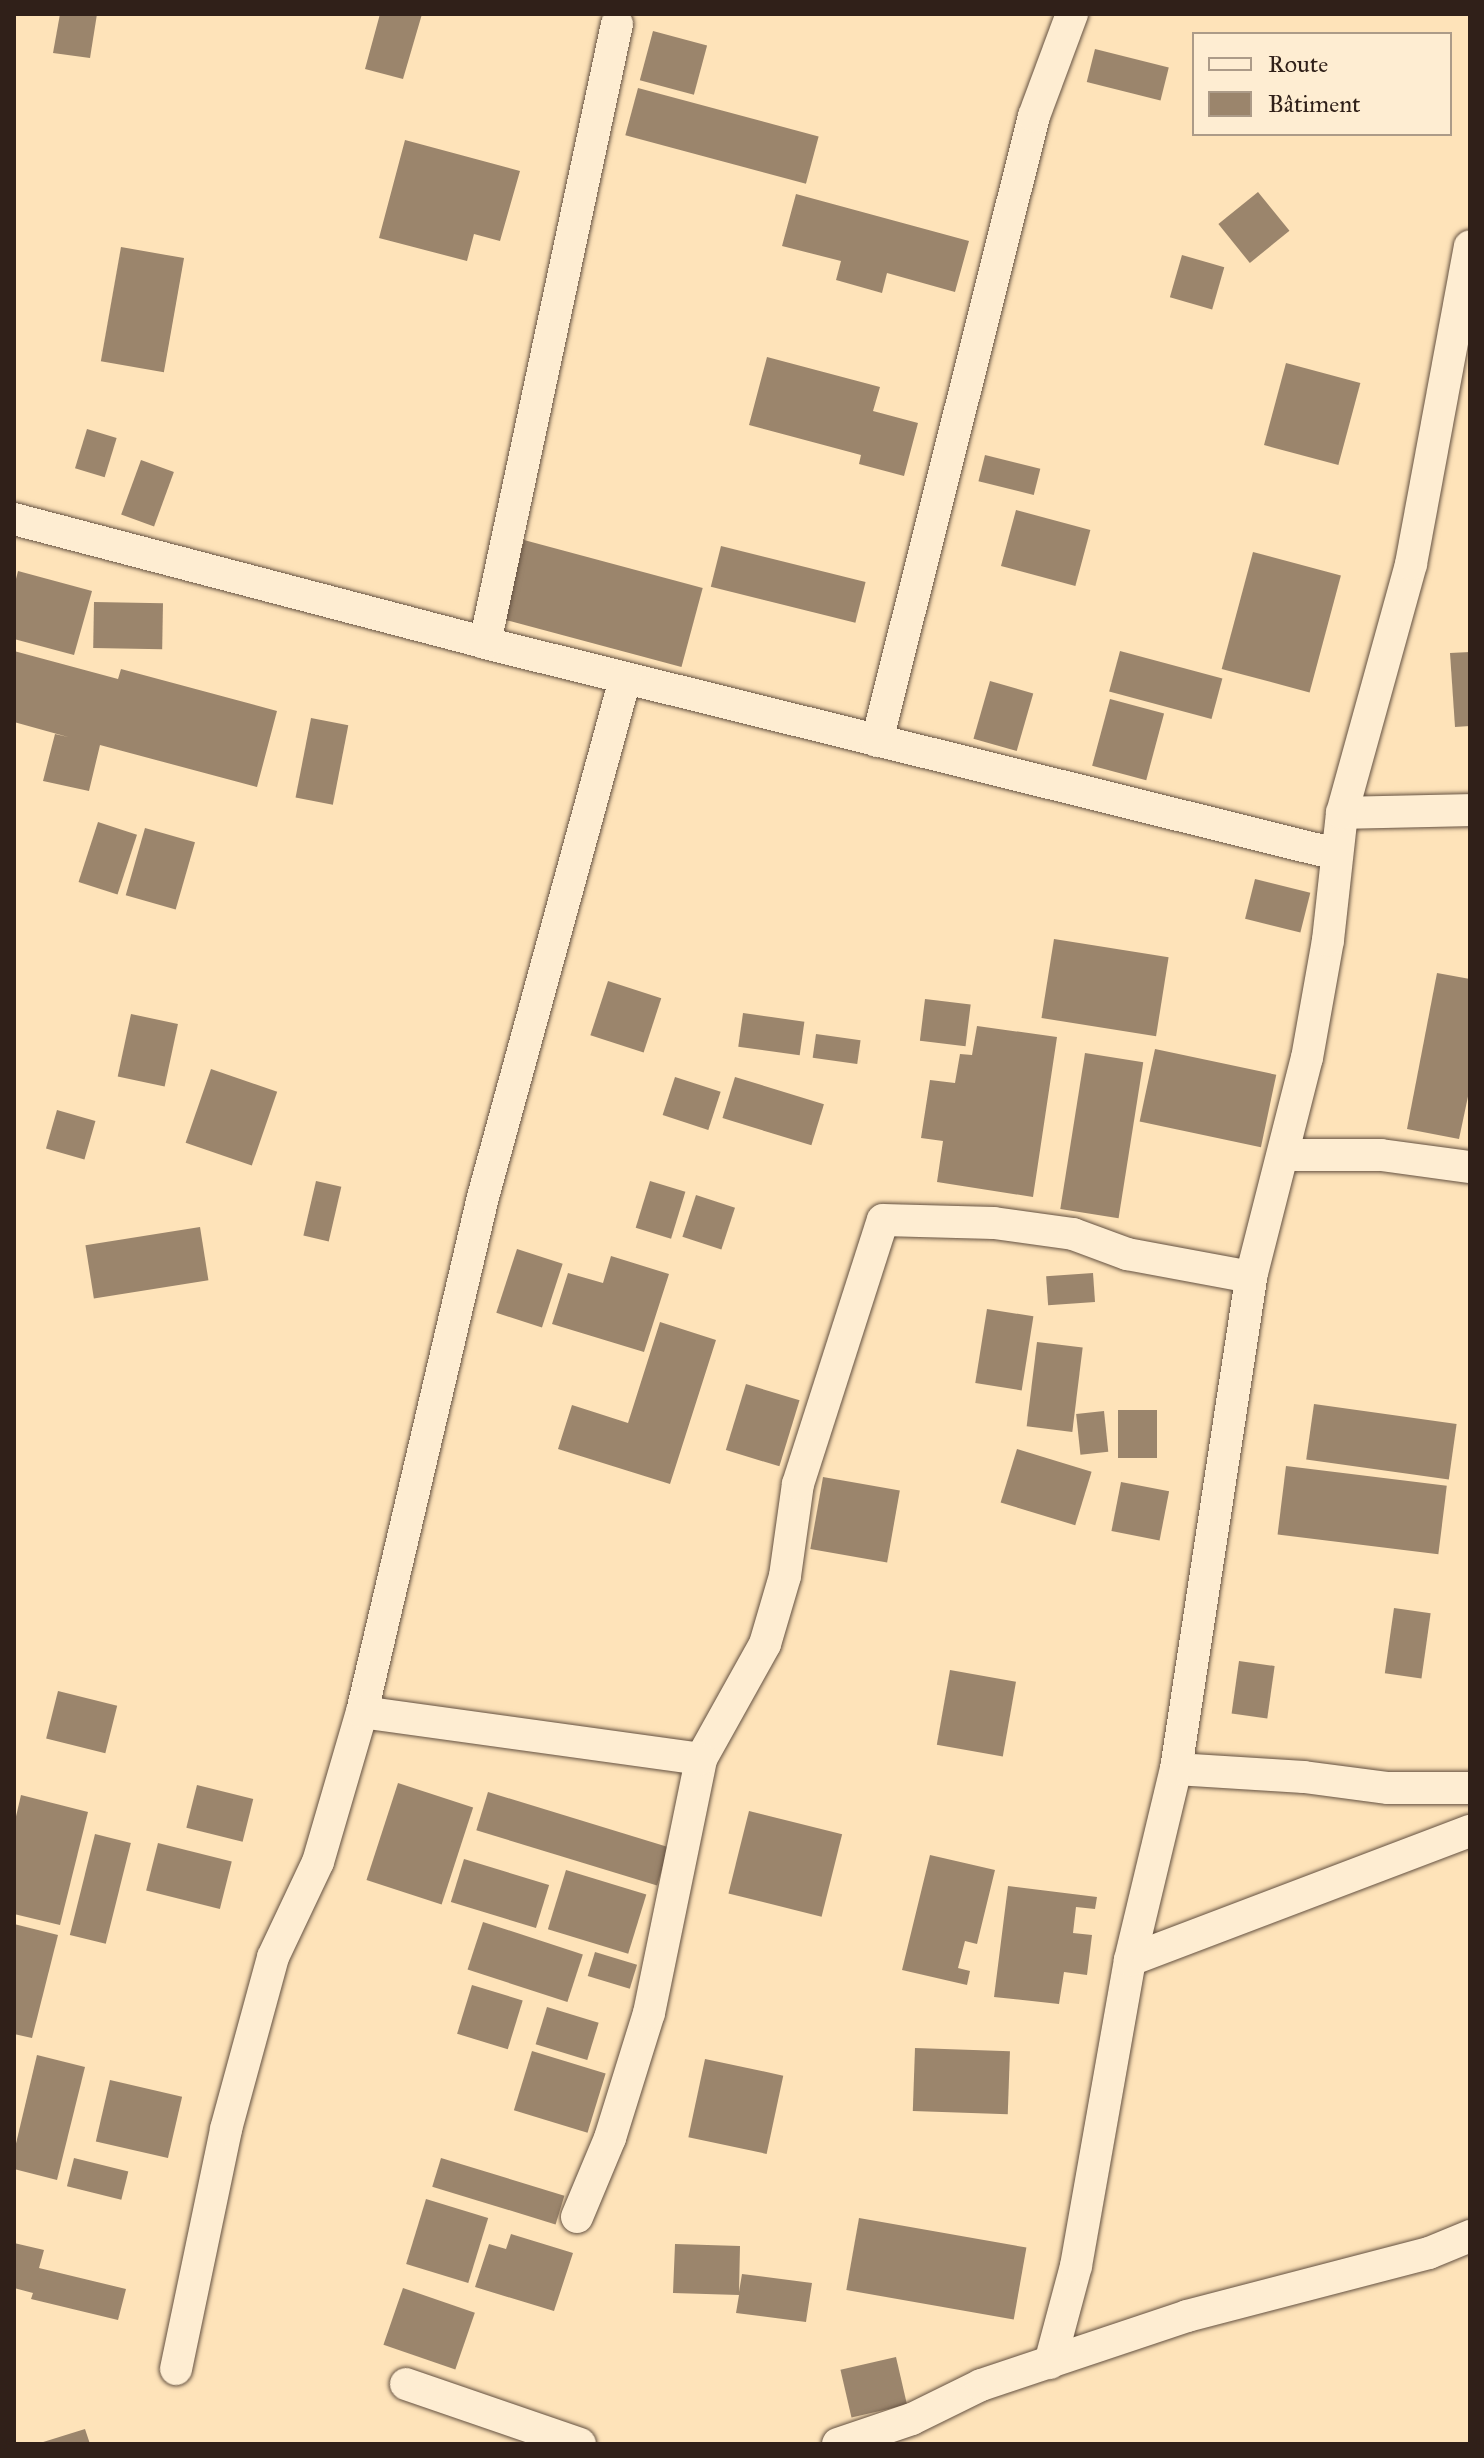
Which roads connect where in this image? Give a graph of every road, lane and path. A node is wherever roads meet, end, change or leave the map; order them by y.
1 (1072, 14) edge
2 (617, 24) dead end
3 (1470, 246) edge
4 (14, 519) edge
5 (485, 643) junction
6 (625, 679) junction
7 (877, 741) junction
8 (1470, 810) edge
9 (1342, 813) junction
10 (1336, 854) junction
11 (1283, 1155) junction
12 (1470, 1167) edge
13 (1251, 1277) junction
14 (362, 1712) junction
15 (701, 1759) junction
16 (1176, 1769) junction
17 (1470, 1788) edge
18 (1470, 1831) edge
19 (1130, 1960) junction
20 (577, 2217) dead end
21 (1470, 2236) edge
22 (1050, 2363) junction
23 (176, 2369) dead end
24 (406, 2384) dead end
25 (580, 2444) edge
26 (838, 2444) edge

1 - 7 street
2 - 5 street
3 - 9 street
4 - 5 street
5 - 6 street
6 - 7 street
6 - 14 street
7 - 10 street
8 - 9 street
9 - 10 street
10 - 11 street
11 - 12 street
11 - 13 street
13 - 15 street
13 - 16 street
14 - 15 street
14 - 23 street
15 - 20 street
16 - 17 street
16 - 19 street
18 - 19 street
19 - 22 street
21 - 22 street
22 - 26 street
24 - 25 street

